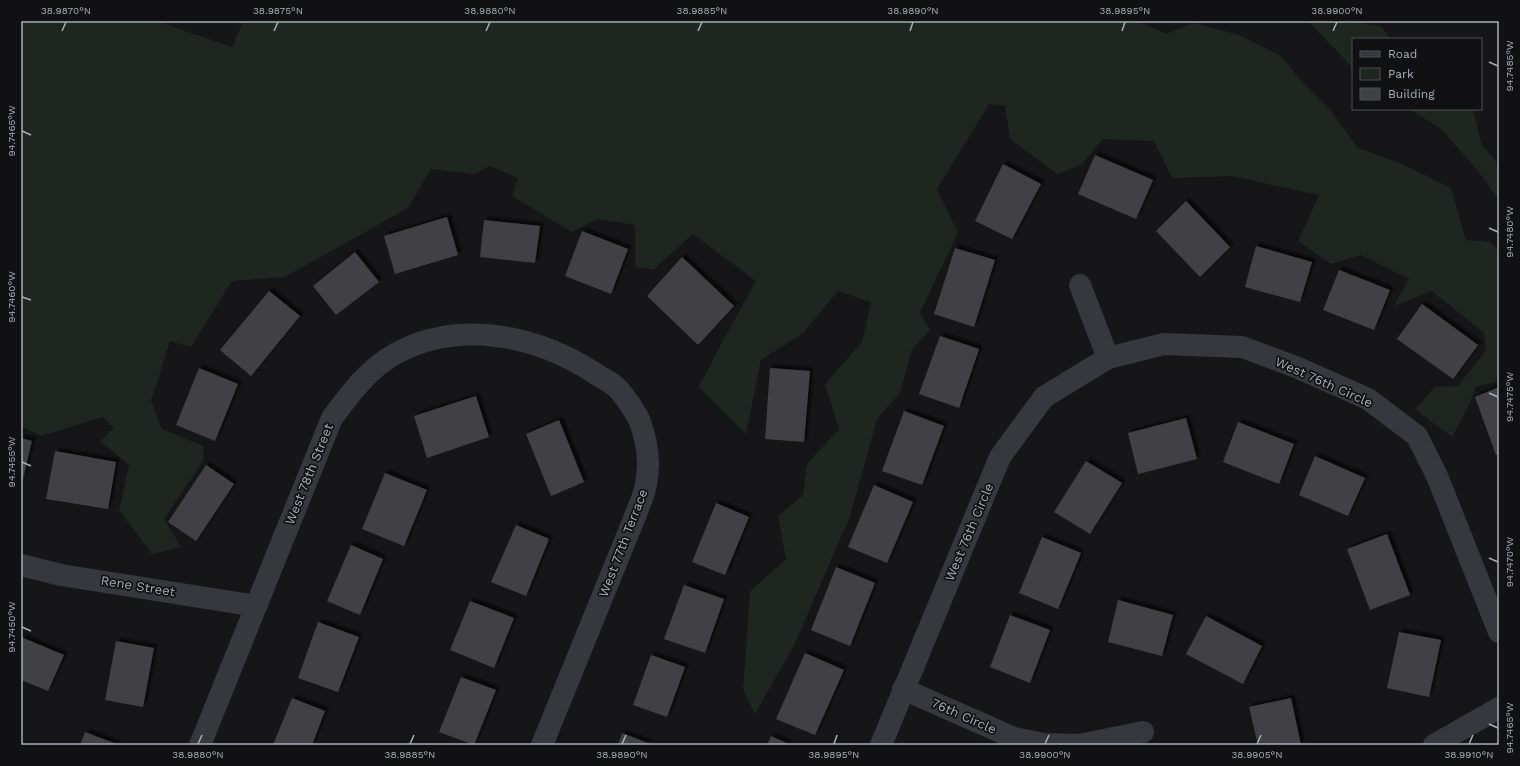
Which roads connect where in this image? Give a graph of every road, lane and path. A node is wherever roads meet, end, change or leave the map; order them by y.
1 (1080, 285) dead end
2 (554, 352) joint
3 (1108, 358) junction
4 (21, 565) edge
5 (256, 606) junction
6 (1499, 632) edge
7 (903, 689) junction
8 (1499, 708) edge
9 (1143, 732) dead end
10 (200, 745) edge
11 (542, 745) edge
12 (881, 745) edge
13 (1434, 745) edge

1 - 3 street
2 - 5 street, West 78th Street
2 - 11 street, West 77th Terrace
3 - 6 street, West 76th Circle
3 - 7 street, West 76th Circle
4 - 5 street, Rene Street
5 - 10 street, West 78th Street
7 - 9 street, 76th Circle
7 - 12 street, West 76th Circle
8 - 13 street

